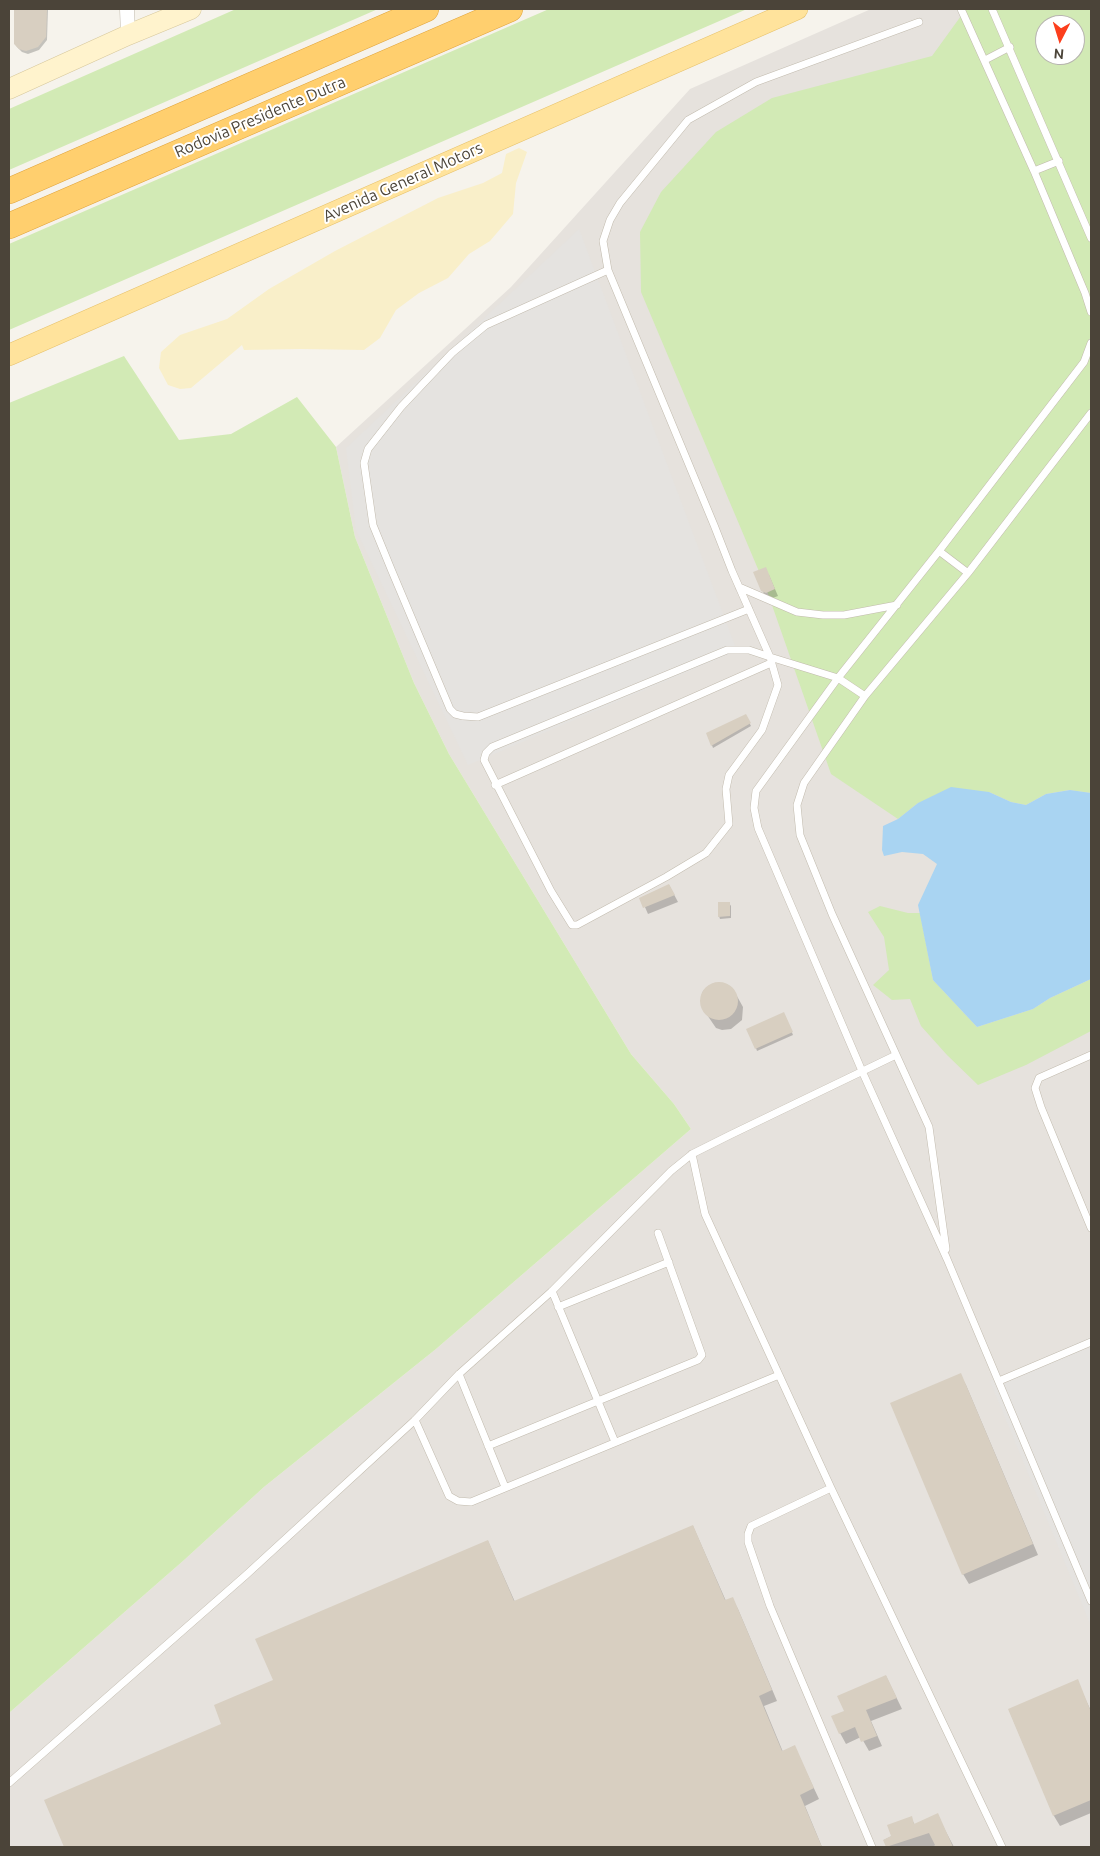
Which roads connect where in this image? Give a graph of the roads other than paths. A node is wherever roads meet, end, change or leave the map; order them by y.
1 (127, 9) edge
2 (192, 9) edge
3 (426, 9) edge
4 (510, 9) edge
5 (797, 9) edge
6 (961, 9) edge
7 (992, 9) edge
8 (919, 22) dead end
9 (128, 35) junction
10 (1010, 47) junction
11 (985, 60) junction
12 (9, 89) edge
13 (1059, 161) junction
14 (1034, 171) junction
15 (9, 191) edge
16 (9, 226) edge
17 (1091, 238) edge
18 (608, 270) junction
19 (1091, 312) edge
20 (1091, 343) edge
21 (9, 355) edge
22 (1091, 413) edge
23 (939, 551) junction
24 (968, 573) junction
25 (739, 588) junction
26 (897, 605) junction
27 (749, 609) junction
28 (771, 660) junction
29 (838, 678) junction
30 (865, 696) junction
31 (495, 785) junction
32 (896, 1055) junction
33 (1091, 1055) edge
34 (862, 1071) junction
35 (692, 1154) junction
36 (1091, 1228) edge
37 (658, 1233) dead end
38 (947, 1259) junction
39 (669, 1262) junction
40 (552, 1291) junction
41 (558, 1307) junction
42 (1091, 1342) edge
43 (459, 1374) junction
44 (779, 1375) junction
45 (999, 1381) junction
46 (598, 1401) junction
47 (415, 1420) junction
48 (615, 1442) junction
49 (488, 1446) junction
50 (505, 1487) junction
51 (831, 1488) junction
52 (1091, 1601) edge
53 (9, 1783) edge
54 (872, 1847) edge
55 (1002, 1847) edge

1 - 9 street
2 - 9 street
3 - 15 highway, Rodovia Presidente Dutra
4 - 16 highway, Rodovia Presidente Dutra
5 - 21 main road, Avenida General Motors
6 - 11 lane
7 - 10 lane
8 - 18 lane
9 - 12 street
10 - 11 lane
10 - 13 lane
11 - 14 lane
13 - 14 lane
13 - 17 lane
14 - 19 lane
18 - 25 lane
18 - 27 lane
20 - 23 lane
22 - 24 lane
23 - 24 lane
23 - 26 lane
24 - 30 lane
25 - 26 lane
25 - 27 lane
26 - 29 lane
27 - 28 lane
28 - 29 lane
28 - 31 lane
28 - 31 lane
28 - 31 lane
29 - 30 lane
29 - 34 lane
30 - 32 lane
32 - 34 lane
32 - 38 lane
33 - 36 lane
34 - 35 lane
34 - 38 lane
35 - 40 lane
35 - 44 lane
37 - 39 lane
38 - 45 lane
39 - 41 lane
39 - 46 lane
40 - 41 lane
40 - 43 lane
41 - 46 lane
42 - 45 lane
43 - 47 lane
43 - 49 lane
44 - 48 lane
44 - 51 lane
45 - 52 lane
46 - 48 lane
46 - 49 lane
47 - 50 lane
47 - 53 lane
48 - 50 lane
49 - 50 lane
51 - 54 lane
51 - 55 lane

